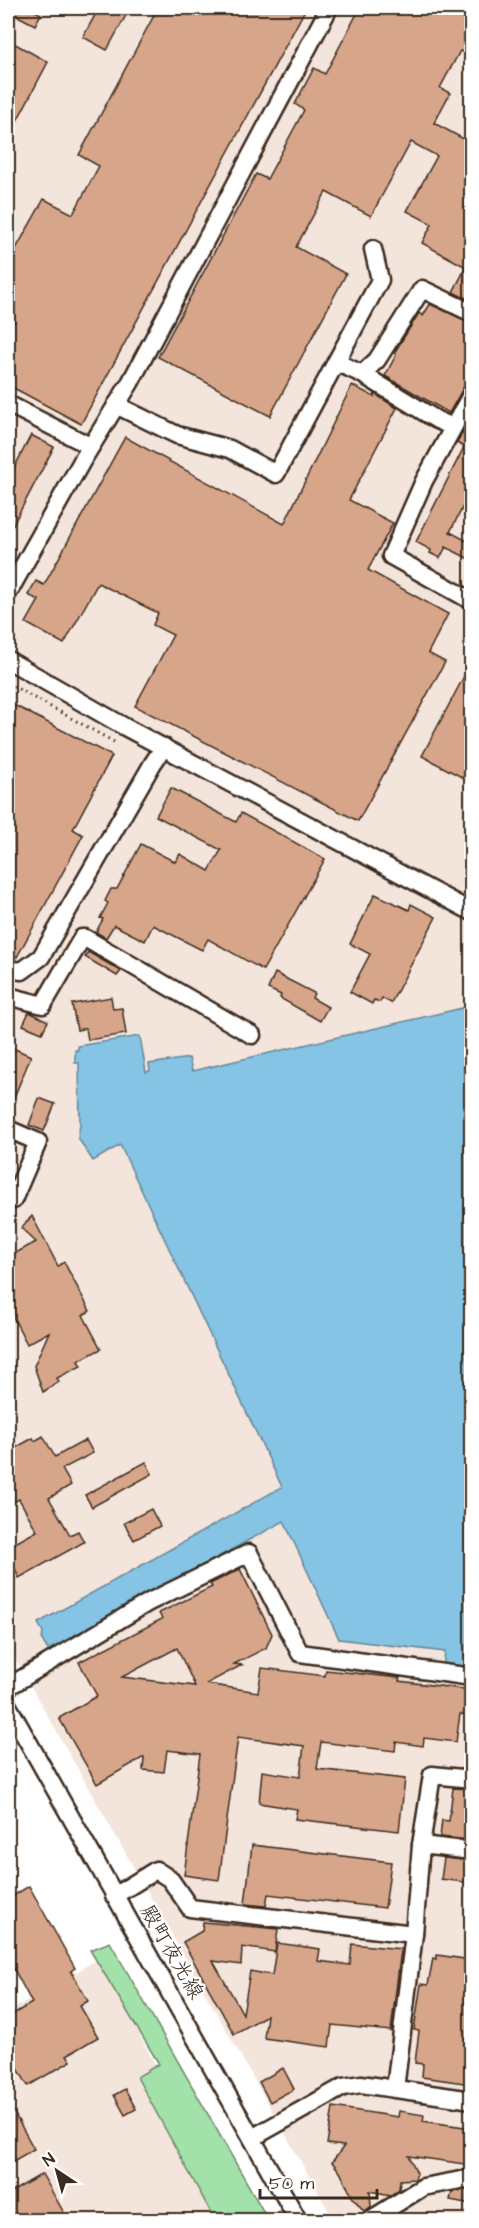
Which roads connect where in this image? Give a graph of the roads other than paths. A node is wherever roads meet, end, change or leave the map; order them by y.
1 (328, 8) edge
2 (373, 249) dead end
3 (471, 313) edge
4 (336, 362) junction
5 (362, 374) junction
6 (471, 393) edge
7 (8, 404) edge
8 (116, 405) junction
9 (453, 427) junction
10 (90, 446) junction
11 (8, 593) edge
12 (471, 601) edge
13 (9, 664) edge
14 (164, 747) junction
15 (471, 912) edge
16 (8, 969) edge
17 (8, 996) edge
18 (252, 1035) dead end
19 (8, 1129) edge
20 (13, 1200) dead end
21 (471, 1677) edge
22 (8, 1688) edge
23 (8, 1706) edge
24 (471, 1779) edge
25 (421, 1845) junction
26 (471, 1851) edge
27 (114, 1896) junction
28 (414, 1934) junction
29 (395, 2089) junction
30 (471, 2100) edge
31 (252, 2138) junction
32 (471, 2178) edge
33 (298, 2220) edge
34 (370, 2220) edge

1 - 8 street
2 - 4 street
3 - 5 street
4 - 5 street
4 - 8 street
5 - 9 street
6 - 9 street
7 - 10 street
8 - 10 street
9 - 12 street
10 - 11 street
13 - 14 street
14 - 15 street
14 - 16 street
17 - 18 street
19 - 20 street
21 - 22 street
23 - 27 street, 殿町夜光線
24 - 25 street
25 - 26 street
25 - 28 street
27 - 28 street
27 - 31 street, 殿町夜光線
28 - 29 street
29 - 30 street
29 - 31 street
31 - 33 street, 殿町夜光線
32 - 34 street

